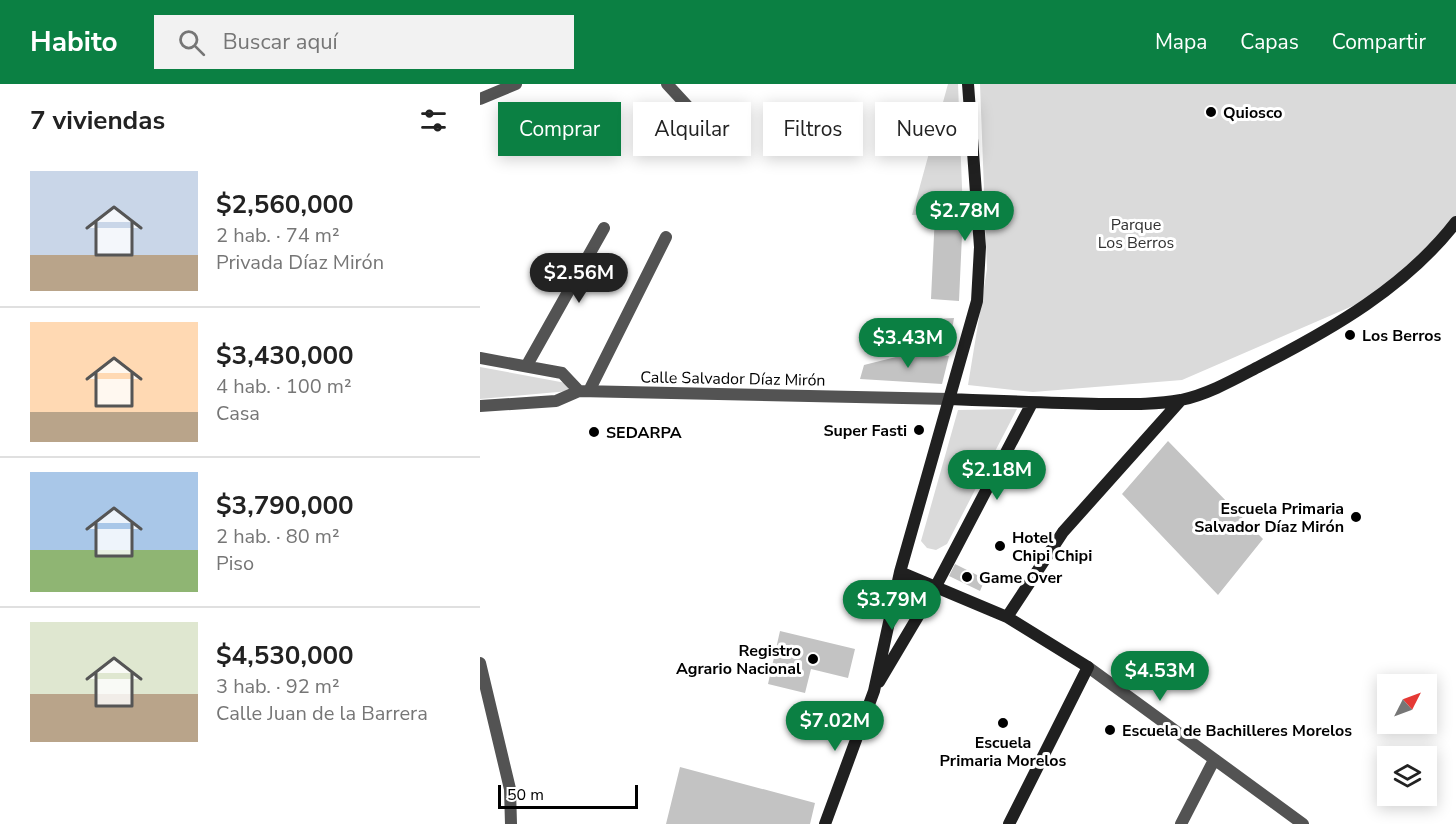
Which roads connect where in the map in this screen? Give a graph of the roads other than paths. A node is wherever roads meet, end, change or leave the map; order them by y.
1 (516, 84) edge
2 (667, 84) edge
3 (968, 84) edge
4 (480, 99) edge
5 (684, 102) edge
6 (1456, 222) edge
7 (604, 228) dead end
8 (1452, 233) edge
9 (666, 237) dead end
10 (480, 358) edge
11 (527, 365) junction
12 (584, 391) junction
13 (950, 399) junction
14 (1181, 400) junction
15 (1032, 403) junction
16 (480, 406) edge
17 (900, 572) junction
18 (936, 586) junction
19 (1007, 617) junction
20 (480, 663) edge
21 (1088, 667) junction
22 (874, 691) junction
23 (1214, 760) junction
24 (511, 824) edge
25 (825, 824) edge
26 (1009, 824) edge
27 (1181, 824) edge
28 (1303, 824) edge

1 - 4 street
2 - 5 street
3 - 13 main road
6 - 8 main road, Calle Salvador Díaz Mirón
7 - 11 street
8 - 14 main road, Calle Salvador Díaz Mirón
9 - 12 street
10 - 11 street
11 - 12 street
12 - 13 street, Calle Salvador Díaz Mirón
12 - 16 street, Calle Salvador Díaz Mirón
13 - 15 main road, Calle Salvador Díaz Mirón
13 - 17 main road
14 - 15 main road, Calle Salvador Díaz Mirón
14 - 19 main road
15 - 18 main road
17 - 18 main road
17 - 22 main road
18 - 19 main road
18 - 22 main road
19 - 21 main road
20 - 24 street
21 - 23 street
21 - 26 main road
22 - 25 main road
23 - 27 street
23 - 28 street

